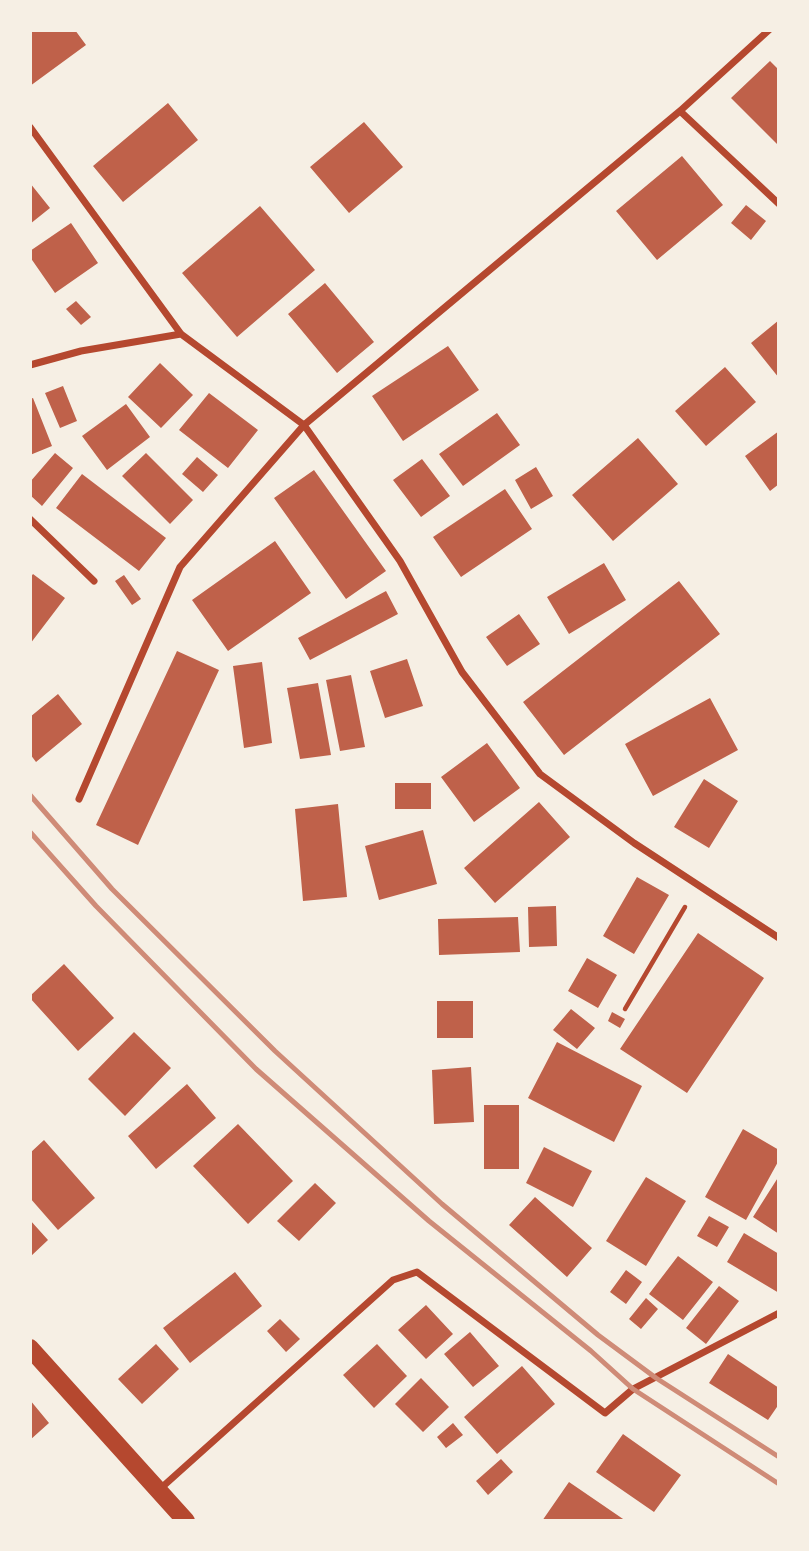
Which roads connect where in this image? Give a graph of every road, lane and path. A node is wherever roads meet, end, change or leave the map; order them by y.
1 (769, 30) edge
2 (680, 110) junction
3 (30, 127) edge
4 (779, 204) edge
5 (181, 334) junction
6 (30, 365) edge
7 (304, 425) junction
8 (30, 519) edge
9 (94, 581) dead end
10 (79, 799) dead end
11 (698, 885) junction
12 (779, 938) edge
13 (625, 1009) dead end
14 (779, 1313) edge
15 (30, 1348) edge
16 (159, 1490) junction
17 (186, 1521) edge

1 - 2 street
2 - 4 street
2 - 7 street
3 - 5 street
5 - 6 street
5 - 7 street
7 - 10 street
7 - 11 street
8 - 9 street
11 - 12 street
11 - 13 path
14 - 16 street
15 - 16 main road
16 - 17 main road

